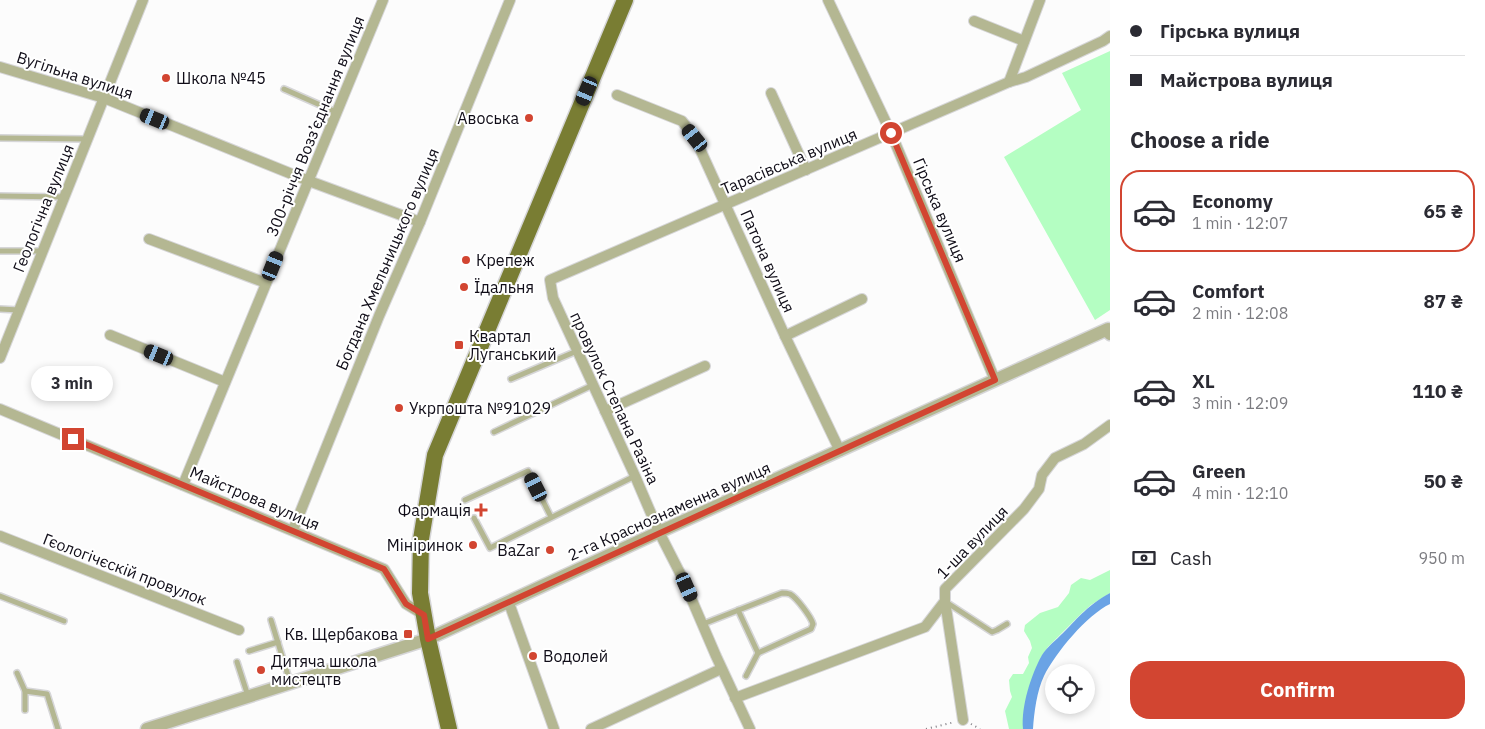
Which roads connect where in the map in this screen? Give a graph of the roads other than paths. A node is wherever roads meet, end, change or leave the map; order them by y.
1 (143, 0) edge
2 (383, 0) edge
3 (510, 0) edge
4 (625, 0) edge
5 (828, 0) edge
6 (1040, 0) edge
7 (974, 21) dead end
8 (1110, 36) edge
9 (1024, 41) junction
10 (0, 67) edge
11 (1009, 82) junction
12 (284, 89) dead end
13 (771, 93) dead end
14 (617, 95) dead end
15 (104, 98) junction
16 (337, 113) junction
17 (891, 133) junction
18 (0, 138) edge
19 (87, 140) junction
20 (806, 170) junction
21 (308, 182) junction
22 (0, 196) edge
23 (64, 197) junction
24 (726, 204) junction
25 (420, 222) junction
26 (149, 239) dead end
27 (0, 250) edge
28 (43, 251) junction
29 (266, 283) junction
30 (553, 298) joint
31 (862, 299) dead end
32 (0, 309) edge
33 (19, 310) junction
34 (1109, 330) edge
35 (110, 335) dead end
36 (785, 336) junction
37 (577, 351) junction
38 (0, 358) edge
39 (705, 366) dead end
40 (511, 379) dead end
41 (995, 380) junction
42 (225, 382) junction
43 (593, 384) junction
44 (0, 409) edge
45 (605, 411) junction
46 (1110, 425) edge
47 (494, 432) dead end
48 (840, 451) junction
49 (635, 476) junction
50 (183, 485) junction
51 (465, 500) dead end
52 (551, 517) junction
53 (474, 518) dead end
54 (293, 530) junction
55 (659, 532) junction
56 (0, 536) edge
57 (0, 596) edge
58 (945, 601) junction
59 (509, 603) junction
60 (738, 610) junction
61 (424, 615) junction
62 (271, 620) dead end
63 (64, 621) dead end
64 (703, 624) junction
65 (1007, 624) dead end
66 (240, 630) dead end
67 (428, 639) junction
68 (278, 642) junction
69 (249, 651) dead end
70 (758, 653) junction
71 (237, 662) dead end
72 (721, 669) junction
73 (17, 673) dead end
74 (746, 676) dead end
75 (291, 683) junction
76 (25, 691) junction
77 (248, 697) junction
78 (735, 698) junction
79 (25, 710) dead end
80 (963, 720) road end
81 (58, 729) edge
82 (147, 729) edge
83 (449, 729) edge
84 (554, 729) edge
85 (592, 729) edge
86 (750, 729) edge

1 - 15 street, Геологічна вулиця
2 - 16 street, 300-річчя Возз’єднання вулиця
3 - 25 street, Богдана Хмельницького вулиця
4 - 61 main road
5 - 17 street, Гірська вулиця
6 - 9 street
7 - 9 street
8 - 11 street, Тарасівська вулиця
9 - 11 street
10 - 15 street, Вугільна вулиця
11 - 17 street, Тарасівська вулиця
12 - 16 lane
13 - 20 street
14 - 24 street, Патона вулиця
15 - 19 street, Геологічна вулиця
15 - 21 street, Вугільна вулиця
16 - 21 street, 300-річчя Возз’єднання вулиця
17 - 20 street, Тарасівська вулиця
17 - 41 street, Гірська вулиця
18 - 19 lane
19 - 23 street, Геологічна вулиця
20 - 24 street, Тарасівська вулиця
21 - 25 street, Вугільна вулиця
21 - 29 street, 300-річчя Возз’єднання вулиця
22 - 23 lane
23 - 28 street, Геологічна вулиця
24 - 30 street, Тарасівська вулиця
24 - 36 street, Патона вулиця
25 - 54 street, Богдана Хмельницького вулиця
26 - 29 street
27 - 28 lane
28 - 33 street, Геологічна вулиця
29 - 42 street, 300-річчя Возз’єднання вулиця
30 - 37 street, провулок Степана Разіна
31 - 36 street
32 - 33 lane
33 - 38 street, Геологічна вулиця
34 - 41 street, 2-га Краснознаменна вулиця
35 - 42 street
36 - 48 street, Патона вулиця
37 - 40 lane
37 - 43 street, провулок Степана Разіна
39 - 45 street
41 - 48 street, 2-га Краснознаменна вулиця
42 - 50 street, 300-річчя Возз’єднання вулиця
43 - 45 street, провулок Степана Разіна
43 - 47 lane
44 - 50 street, Майстрова вулиця
45 - 49 street, провулок Степана Разіна
46 - 58 street, 1-ша вулиця
48 - 55 street, 2-га Краснознаменна вулиця
49 - 52 lane
49 - 55 street, провулок Степана Разіна
50 - 54 street, Майстрова вулиця
51 - 52 lane
52 - 53 lane
54 - 61 street, Майстрова вулиця
55 - 59 street, 2-га Краснознаменна вулиця
55 - 64 street, провулок Степана Разіна
56 - 66 street, Гєологічєскій провулок
57 - 63 lane
58 - 65 lane
58 - 78 street
58 - 80 street, 1-ша вулиця
59 - 67 street, 2-га Краснознаменна вулиця
59 - 84 street
60 - 64 lane
60 - 70 lane
60 - 70 lane
61 - 67 main road
62 - 68 lane
64 - 72 street, провулок Степана Разіна
67 - 75 street, 2-га Краснознаменна вулиця
67 - 83 main road
68 - 69 lane
68 - 75 lane
70 - 74 lane
71 - 77 lane
72 - 78 street, провулок Степана Разіна
72 - 85 street
73 - 76 lane
75 - 77 street, 2-га Краснознаменна вулиця
76 - 79 lane
76 - 81 lane
77 - 82 street, 2-га Краснознаменна вулиця
78 - 86 street, провулок Степана Разіна

